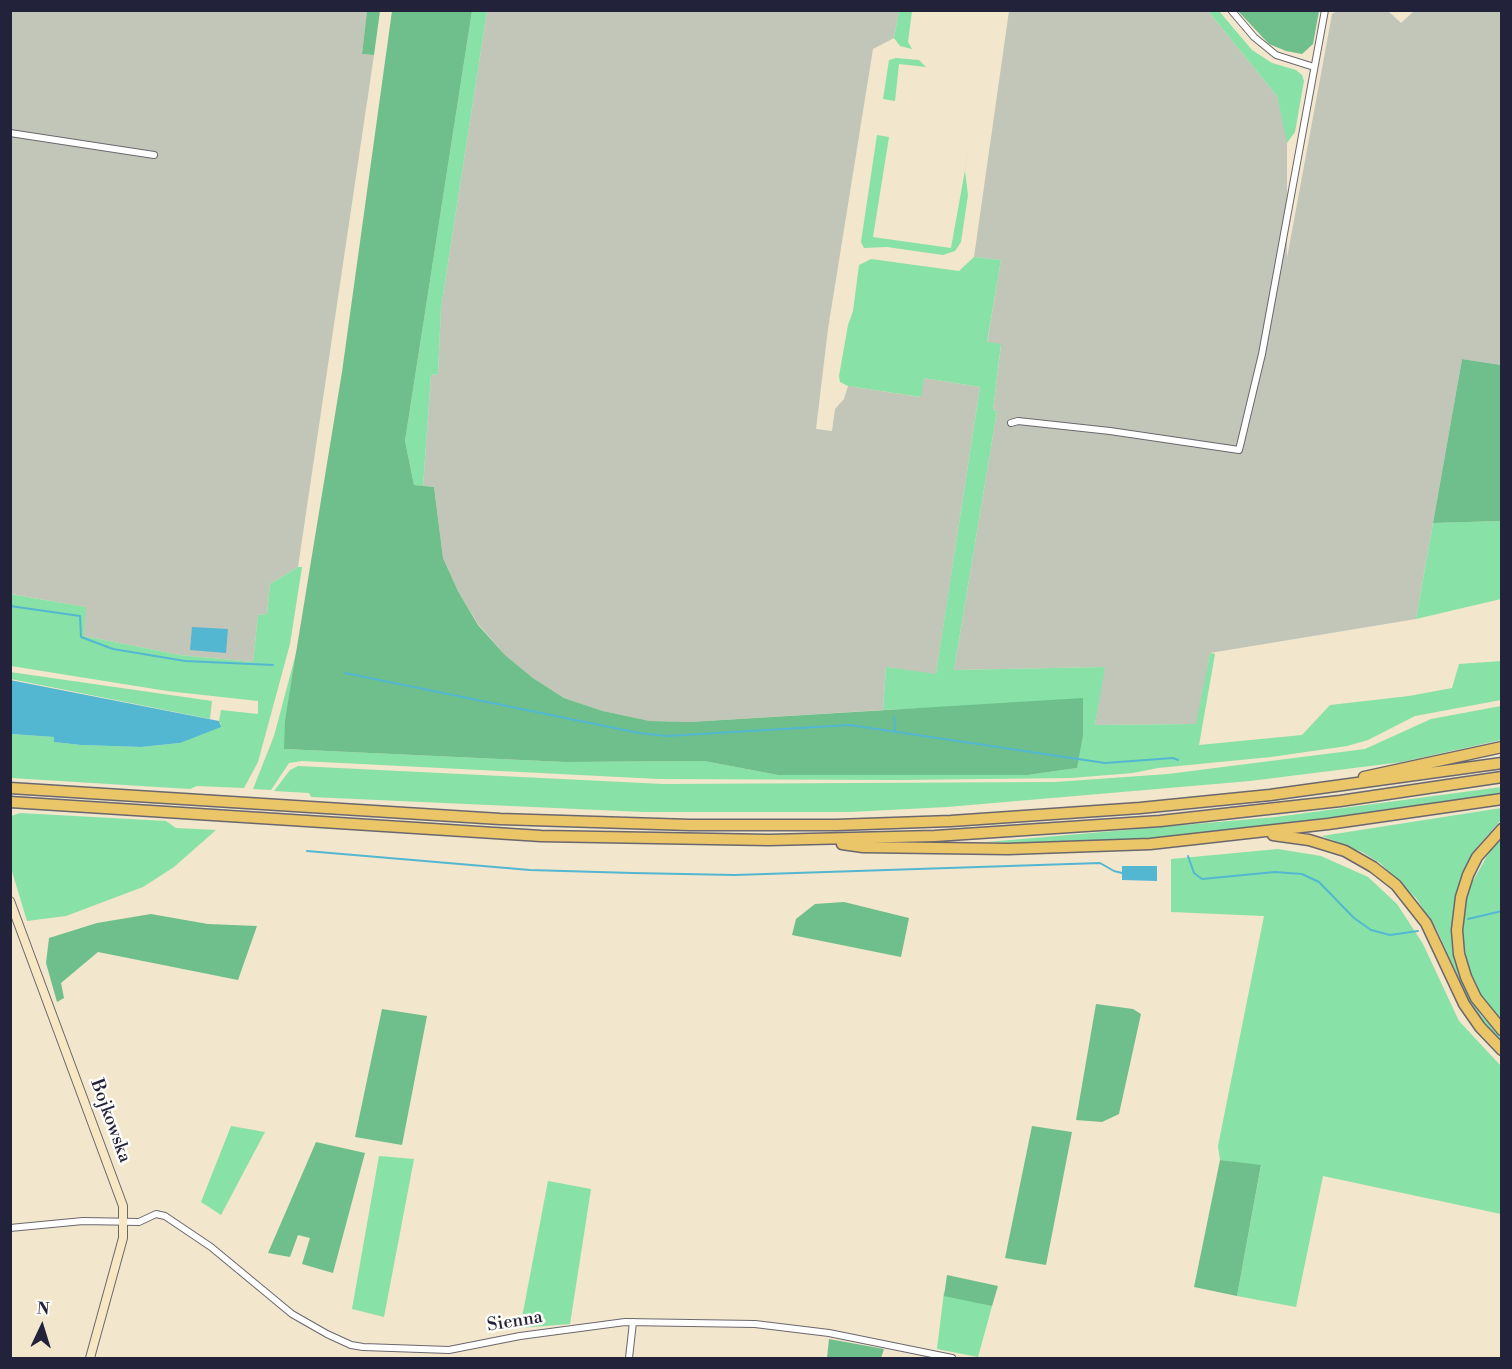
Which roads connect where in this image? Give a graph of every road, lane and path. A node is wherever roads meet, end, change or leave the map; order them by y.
1 (1231, 10) edge
2 (1325, 10) edge
3 (1314, 67) junction
4 (10, 133) edge
5 (154, 155) dead end
6 (1011, 423) dead end
7 (1502, 747) edge
8 (1502, 763) edge
9 (1502, 777) edge
10 (10, 788) edge
11 (1270, 795) junction
12 (1502, 799) edge
13 (10, 802) edge
14 (1502, 829) edge
15 (1255, 833) junction
16 (812, 839) junction
17 (10, 901) edge
18 (1502, 1030) edge
19 (1502, 1050) edge
20 (124, 1223) junction
21 (10, 1228) edge
22 (633, 1322) junction
23 (90, 1359) edge
24 (629, 1359) edge
25 (952, 1359) edge

1 - 3 street
2 - 3 street
3 - 6 street
4 - 5 street
7 - 11 highway
8 - 11 highway
9 - 16 highway
10 - 11 highway
12 - 15 highway
13 - 16 highway
14 - 18 highway
15 - 16 highway
15 - 19 highway
17 - 20 street, Bojkowska
20 - 21 street, Sienna
20 - 22 street, Sienna
20 - 23 street, Bojkowska
22 - 24 street
22 - 25 street, Sienna

